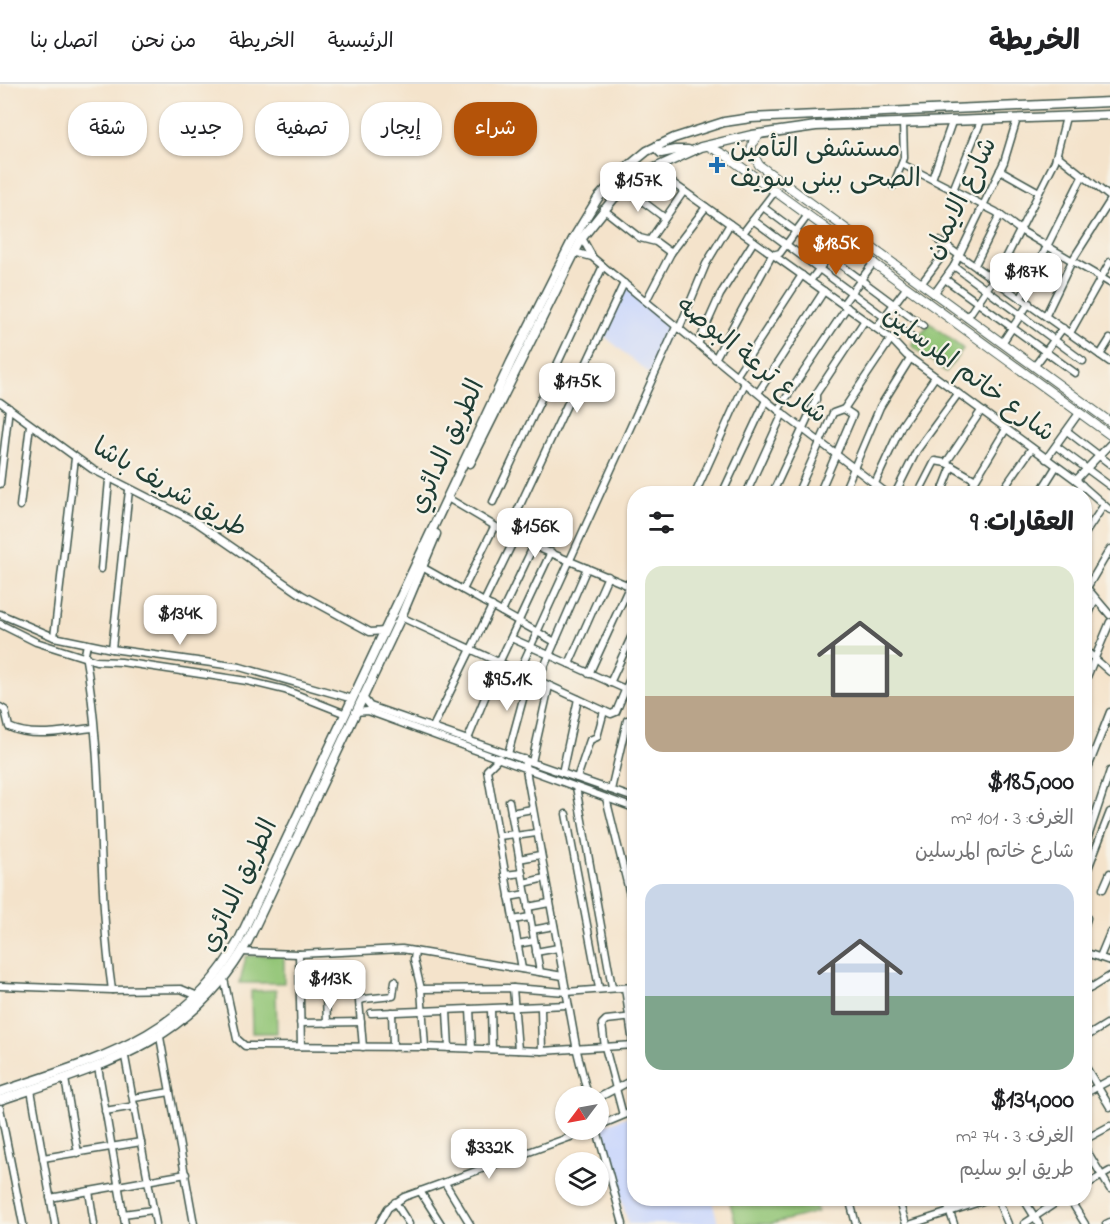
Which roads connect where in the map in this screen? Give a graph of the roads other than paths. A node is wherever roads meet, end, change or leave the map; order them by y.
1 (1110, 102) edge
2 (784, 115) junction
3 (809, 115) junction
4 (1110, 115) edge
5 (1066, 117) junction
6 (1017, 119) junction
7 (981, 121) junction
8 (952, 122) junction
9 (903, 123) junction
10 (816, 126) junction
11 (786, 131) junction
12 (760, 134) junction
13 (658, 145) junction
14 (708, 146) junction
15 (690, 151) junction
16 (1058, 156) junction
17 (753, 159) junction
18 (902, 164) junction
19 (742, 168) junction
20 (653, 169) junction
21 (624, 170) junction
22 (1000, 170) junction
23 (1083, 175) junction
24 (932, 179) junction
25 (634, 181) junction
26 (893, 186) dead end
27 (625, 188) junction
28 (954, 190) junction
29 (684, 191) junction
30 (775, 191) junction
31 (1039, 192) junction
32 (1110, 199) edge
33 (982, 204) junction
34 (706, 207) junction
35 (763, 207) junction
36 (603, 209) junction
37 (808, 215) junction
38 (1000, 215) junction
39 (665, 218) junction
40 (753, 220) junction
41 (730, 224) junction
42 (1020, 230) junction
43 (796, 231) junction
44 (743, 233) junction
45 (582, 238) junction
46 (842, 239) junction
47 (650, 240) junction
48 (754, 241) junction
49 (939, 241) dead end
50 (787, 244) junction
51 (1048, 246) junction
52 (949, 247) junction
53 (574, 252) junction
54 (958, 252) junction
55 (671, 253) junction
56 (772, 255) junction
57 (829, 256) junction
58 (592, 257) junction
59 (1072, 261) junction
60 (874, 262) junction
61 (1110, 262) edge
62 (975, 264) junction
63 (603, 266) junction
64 (954, 266) junction
65 (820, 268) junction
66 (802, 275) junction
67 (1101, 278) junction
68 (861, 279) junction
69 (945, 279) junction
70 (995, 279) junction
71 (810, 281) junction
72 (624, 283) junction
73 (1110, 283) edge
74 (921, 284) junction
75 (907, 287) junction
76 (987, 290) junction
77 (824, 291) junction
78 (852, 291) junction
79 (934, 294) junction
80 (1021, 298) junction
81 (646, 301) junction
82 (894, 303) junction
83 (978, 303) junction
84 (1029, 303) junction
85 (845, 306) junction
86 (1021, 315) junction
87 (1046, 315) junction
88 (885, 316) junction
89 (967, 318) junction
90 (865, 320) junction
91 (923, 326) dead end
92 (677, 328) junction
93 (876, 328) junction
94 (1012, 328) junction
95 (1063, 328) junction
96 (1070, 333) junction
97 (891, 339) junction
98 (914, 339) dead end
99 (1110, 339) edge
100 (1055, 340) junction
101 (1000, 342) junction
102 (698, 344) junction
103 (1010, 349) junction
104 (993, 351) junction
105 (1046, 352) junction
106 (1101, 355) junction
107 (715, 359) junction
108 (910, 359) junction
109 (1004, 359) junction
110 (1083, 361) dead end
111 (1110, 362) edge
112 (1034, 367) junction
113 (1074, 373) dead end
114 (736, 376) junction
115 (935, 377) junction
116 (745, 384) junction
117 (758, 393) junction
118 (958, 394) junction
119 (766, 400) junction
120 (0, 402) edge
121 (9, 408) junction
122 (844, 409) junction
123 (981, 411) junction
124 (780, 412) junction
125 (1079, 413) junction
126 (1110, 422) edge
127 (30, 425) junction
128 (801, 428) junction
129 (1006, 429) junction
130 (1067, 431) junction
131 (1110, 435) edge
132 (820, 442) junction
133 (1110, 444) edge
134 (1056, 446) junction
135 (1032, 448) junction
136 (836, 454) junction
137 (1099, 455) junction
138 (75, 458) junction
139 (1046, 459) junction
140 (1110, 464) edge
141 (949, 465) junction
142 (1056, 467) junction
143 (854, 468) junction
144 (1085, 468) junction
145 (974, 479) junction
146 (109, 480) junction
147 (874, 483) junction
148 (1079, 483) junction
149 (0, 484) edge
150 (699, 486) edge
151 (726, 486) edge
152 (749, 486) edge
153 (776, 486) edge
154 (801, 486) edge
155 (822, 486) edge
156 (846, 486) edge
157 (873, 486) edge
158 (878, 486) edge
159 (899, 486) edge
160 (922, 486) edge
161 (942, 486) edge
162 (971, 486) edge
163 (1006, 486) edge
164 (1044, 486) edge
165 (1078, 486) edge
166 (1083, 486) edge
167 (1110, 486) edge
168 (129, 490) junction
169 (1092, 493) edge
170 (451, 500) junction
171 (493, 502) dead end
172 (1108, 505) edge
173 (20, 506) dead end
174 (1092, 525) edge
175 (495, 527) junction
176 (507, 533) junction
177 (516, 537) junction
178 (534, 545) junction
179 (1110, 549) edge
180 (551, 552) junction
181 (570, 560) junction
182 (422, 567) junction
183 (587, 568) junction
184 (101, 569) dead end
185 (608, 576) junction
186 (1092, 578) edge
187 (627, 584) edge
188 (463, 590) junction
189 (627, 596) edge
190 (1092, 596) edge
191 (1095, 600) junction
192 (484, 602) junction
193 (492, 606) junction
194 (1092, 607) edge
195 (401, 611) junction
196 (502, 612) junction
197 (0, 614) edge
198 (1110, 615) edge
199 (519, 621) junction
200 (1110, 622) edge
201 (0, 624) edge
202 (353, 624) junction
203 (385, 631) junction
204 (536, 632) junction
205 (54, 637) junction
206 (511, 638) junction
207 (555, 642) junction
208 (87, 644) junction
209 (530, 646) junction
210 (627, 646) edge
211 (112, 648) junction
212 (376, 648) junction
213 (471, 650) junction
214 (549, 655) junction
215 (1092, 655) edge
216 (86, 657) junction
217 (1095, 658) junction
218 (499, 663) junction
219 (569, 664) junction
220 (1092, 665) edge
221 (519, 672) junction
222 (1110, 672) edge
223 (589, 674) junction
224 (529, 677) junction
225 (538, 681) junction
226 (610, 683) junction
227 (549, 686) junction
228 (625, 689) joint
229 (362, 696) junction
230 (353, 699) junction
231 (578, 699) junction
232 (0, 707) edge
233 (373, 710) junction
234 (604, 711) junction
235 (1110, 712) edge
236 (350, 713) junction
237 (627, 720) dead end
238 (433, 727) junction
239 (94, 728) junction
240 (468, 739) junction
241 (508, 753) junction
242 (499, 758) junction
243 (1092, 758) edge
244 (524, 759) junction
245 (532, 762) junction
246 (525, 768) junction
247 (1110, 771) edge
248 (562, 773) junction
249 (577, 778) junction
250 (318, 781) junction
251 (576, 788) junction
252 (611, 790) junction
253 (627, 796) edge
254 (606, 798) junction
255 (509, 801) dead end
256 (627, 806) edge
257 (532, 809) junction
258 (1110, 812) edge
259 (511, 813) junction
260 (566, 814) dead end
261 (1092, 825) edge
262 (536, 833) junction
263 (515, 835) junction
264 (499, 836) junction
265 (540, 855) junction
266 (1092, 858) edge
267 (519, 859) junction
268 (522, 873) junction
269 (1110, 873) edge
270 (506, 876) junction
271 (545, 878) junction
272 (524, 883) junction
273 (627, 883) edge
274 (1103, 889) dead end
275 (526, 894) junction
276 (509, 897) junction
277 (549, 903) junction
278 (528, 907) junction
279 (530, 917) junction
280 (513, 920) junction
281 (554, 926) junction
282 (532, 930) junction
283 (1110, 933) edge
284 (534, 941) junction
285 (518, 944) junction
286 (558, 948) junction
287 (415, 951) junction
288 (242, 952) junction
289 (536, 952) junction
290 (299, 954) junction
291 (1092, 954) edge
292 (1100, 957) junction
293 (1110, 961) edge
294 (522, 969) junction
295 (540, 972) junction
296 (563, 976) junction
297 (1110, 976) edge
298 (395, 981) dead end
299 (219, 982) junction
300 (0, 986) edge
301 (612, 987) junction
302 (1092, 987) edge
303 (513, 988) junction
304 (599, 988) junction
305 (626, 988) joint
306 (421, 989) junction
307 (112, 990) junction
308 (566, 992) junction
309 (627, 992) edge
310 (206, 994) junction
311 (326, 995) dead end
312 (197, 999) junction
313 (568, 1005) junction
314 (541, 1008) junction
315 (470, 1009) junction
316 (491, 1009) junction
317 (515, 1009) junction
318 (423, 1011) junction
319 (447, 1011) junction
320 (392, 1012) junction
321 (371, 1013) dead end
322 (627, 1018) edge
323 (361, 1022) junction
324 (1110, 1022) edge
325 (300, 1023) junction
326 (327, 1023) junction
327 (1092, 1033) edge
328 (160, 1037) junction
329 (301, 1046) junction
330 (363, 1047) junction
331 (393, 1047) junction
332 (425, 1047) junction
333 (605, 1047) junction
334 (627, 1047) edge
335 (449, 1048) junction
336 (472, 1049) junction
337 (492, 1049) junction
338 (518, 1050) junction
339 (542, 1051) junction
340 (577, 1051) junction
341 (125, 1057) junction
342 (85, 1067) junction
343 (98, 1067) junction
344 (1092, 1077) edge
345 (65, 1079) junction
346 (1110, 1080) edge
347 (627, 1083) edge
348 (586, 1086) edge
349 (1098, 1087) junction
350 (616, 1089) junction
351 (32, 1090) junction
352 (1092, 1090) edge
353 (0, 1092) edge
354 (170, 1092) junction
355 (609, 1092) edge
356 (134, 1098) junction
357 (0, 1100) edge
358 (135, 1106) junction
359 (1110, 1107) edge
360 (0, 1108) edge
361 (105, 1111) junction
362 (627, 1113) edge
363 (623, 1115) junction
364 (609, 1122) edge
365 (1110, 1126) edge
366 (1092, 1136) edge
367 (563, 1140) edge
368 (601, 1140) edge
369 (141, 1143) junction
370 (111, 1147) junction
371 (78, 1153) junction
372 (44, 1158) junction
373 (1092, 1159) edge
374 (1110, 1171) edge
375 (186, 1174) junction
376 (1102, 1176) junction
377 (148, 1181) junction
378 (1092, 1182) edge
379 (445, 1183) junction
380 (118, 1186) junction
381 (1110, 1189) edge
382 (89, 1191) junction
383 (420, 1191) junction
384 (50, 1198) junction
385 (395, 1202) junction
386 (852, 1206) edge
387 (900, 1206) edge
388 (948, 1206) edge
389 (968, 1206) edge
390 (1000, 1206) edge
391 (1028, 1206) edge
392 (1051, 1206) edge
393 (1074, 1206) edge
394 (153, 1210) junction
395 (950, 1212) junction
396 (123, 1214) junction
397 (1035, 1217) junction
398 (22, 1224) edge
399 (55, 1224) edge
400 (94, 1224) edge
401 (125, 1224) edge
402 (156, 1224) edge
403 (194, 1224) edge
404 (379, 1224) edge
405 (409, 1224) edge
406 (441, 1224) edge
407 (470, 1224) edge
408 (623, 1224) edge
409 (856, 1224) edge
410 (906, 1224) edge
411 (912, 1224) edge
412 (954, 1224) edge
413 (1008, 1224) edge
414 (1023, 1224) edge
415 (1039, 1224) edge
416 (1084, 1224) edge

1 - 3 highway, الطريق الدائري
2 - 3 highway, الطريق الدائري
2 - 11 highway
2 - 13 highway, الطريق الدائري
3 - 10 highway
4 - 5 highway, الطريق الدائري
5 - 6 highway, الطريق الدائري
5 - 16 street
6 - 7 highway, الطريق الدائري
6 - 22 street, شارع الايمان
7 - 8 highway, الطريق الدائري
7 - 28 street
8 - 9 highway, الطريق الدائري
8 - 24 street
9 - 10 highway, الطريق الدائري
9 - 18 street
10 - 11 highway, الطريق الدائري
11 - 12 highway, الطريق الدائري
12 - 14 highway, الطريق الدائري
12 - 17 main road
13 - 15 highway
13 - 21 highway, الطريق الدائري
14 - 15 highway, الطريق الدائري
14 - 19 main road
15 - 20 highway, الطريق الدائري
16 - 23 street
16 - 31 street
17 - 19 main road
17 - 74 main road
18 - 24 street
18 - 26 street
19 - 30 main road
20 - 25 highway, الطريق الدائري
20 - 29 street, شارع خاتم المرسلين
21 - 25 highway
21 - 195 highway, الطريق الدائري
22 - 31 street
22 - 33 street, شارع الايمان
23 - 32 street
23 - 51 street
24 - 28 street
25 - 27 highway, الطريق الدائري
27 - 36 highway, الطريق الدائري
27 - 39 street
28 - 33 street
29 - 34 street, شارع خاتم المرسلين
29 - 39 street
30 - 35 street
30 - 37 main road
31 - 42 street
32 - 59 street
33 - 38 street
33 - 54 street, شارع الايمان
34 - 41 street, شارع خاتم المرسلين
34 - 55 street
35 - 40 street
35 - 43 street
36 - 45 highway, الطريق الدائري
36 - 47 street
37 - 43 street
37 - 46 main road
38 - 42 street
38 - 62 street
39 - 47 street
40 - 44 street
40 - 50 street
41 - 44 street, شارع خاتم المرسلين
41 - 92 street
42 - 51 street
42 - 70 street
43 - 50 street
43 - 57 street
44 - 48 street, شارع خاتم المرسلين
45 - 53 highway, الطريق الدائري
45 - 58 street
46 - 57 street
46 - 60 main road
47 - 55 street
48 - 56 street, شارع خاتم المرسلين
48 - 102 street
49 - 52 street
50 - 56 street
50 - 65 street
51 - 59 street
51 - 80 street
52 - 54 street
52 - 74 street
53 - 58 street
53 - 170 highway, الطريق الدائري
54 - 62 street
54 - 64 street, شارع الايمان
55 - 81 street
56 - 66 street, شارع خاتم المرسلين
56 - 107 street
57 - 65 street
57 - 68 street
58 - 63 street, شارع ترعة البوصه
59 - 67 street
59 - 87 street
60 - 68 street
60 - 75 main road
61 - 67 street
62 - 70 street
63 - 72 street, شارع ترعة البوصه
63 - 171 street
64 - 69 street, شارع الايمان
64 - 76 street
65 - 71 street
65 - 78 street
66 - 71 street, شارع خاتم المرسلين
66 - 114 street
67 - 73 street
67 - 96 street
68 - 78 street
68 - 82 street
69 - 79 street, شارع الايمان
69 - 83 street
70 - 76 street
70 - 80 street
71 - 77 street, شارع خاتم المرسلين
72 - 81 street, شارع ترعة البوصه
72 - 176 street
74 - 79 main road
75 - 82 street
75 - 104 main road
76 - 83 street
76 - 86 street
77 - 85 street, شارع خاتم المرسلين
77 - 117 street
78 - 85 street
78 - 88 street
79 - 89 main road
80 - 84 street
81 - 92 street, شارع ترعة البوصه
82 - 88 street
82 - 91 street
83 - 89 street
83 - 94 street
84 - 86 street
84 - 87 street
85 - 90 street, شارع خاتم المرسلين
85 - 124 street
86 - 94 street
86 - 100 street
87 - 95 street
88 - 93 street
88 - 98 street
89 - 101 main road
90 - 93 street, شارع خاتم المرسلين
90 - 128 street
92 - 102 street, شارع ترعة البوصه
92 - 181 street
93 - 97 street, شارع خاتم المرسلين
94 - 101 street
94 - 105 street
95 - 96 street
95 - 100 street
96 - 106 street
97 - 108 street, شارع خاتم المرسلين
97 - 122 street
99 - 106 street
100 - 105 street
100 - 110 street
101 - 103 main road
101 - 104 main road
102 - 107 street, شارع ترعة البوصه
103 - 109 main road
103 - 112 main road
104 - 109 main road
105 - 112 street
105 - 113 street
106 - 111 street
107 - 114 street, شارع ترعة البوصه
108 - 115 street, شارع خاتم المرسلين
108 - 143 street
109 - 125 main road
112 - 126 main road
114 - 116 street, شارع ترعة البوصه
115 - 118 street, شارع خاتم المرسلين
115 - 147 street
116 - 117 street, شارع ترعة البوصه
116 - 150 street
117 - 119 street, شارع ترعة البوصه
118 - 123 street, شارع خاتم المرسلين
118 - 159 street
119 - 124 street, شارع ترعة البوصه
119 - 151 street
120 - 121 street, طريق شريف باشا
121 - 127 street, طريق شريف باشا
121 - 149 street
122 - 132 street
122 - 136 street
123 - 129 street, شارع خاتم المرسلين
123 - 141 street
124 - 128 street, شارع ترعة البوصه
124 - 152 street
125 - 130 street
125 - 131 main road
127 - 138 street, طريق شريف باشا
127 - 173 street
128 - 132 street, شارع ترعة البوصه
128 - 153 street
129 - 135 street, شارع خاتم المرسلين
129 - 145 street
130 - 134 street
130 - 137 street
132 - 136 street, شارع ترعة البوصه
132 - 154 street
133 - 137 street
134 - 139 street
134 - 144 street
135 - 139 street, شارع خاتم المرسلين
135 - 163 street
136 - 143 street, شارع ترعة البوصه
136 - 155 street
137 - 140 street
137 - 144 street
138 - 146 street, طريق شريف باشا
138 - 205 street
139 - 142 street, شارع خاتم المرسلين
141 - 145 street
141 - 160 street
141 - 161 street
142 - 148 street, شارع خاتم المرسلين
142 - 164 street
143 - 147 street, شارع ترعة البوصه
143 - 156 street
144 - 148 street
144 - 167 street
145 - 162 street
146 - 168 street, طريق شريف باشا
146 - 184 street
147 - 157 street
147 - 158 street, شارع ترعة البوصه
148 - 165 street
148 - 166 street, شارع خاتم المرسلين
168 - 202 street, طريق شريف باشا
168 - 211 street
169 - 172 street, شارع خاتم المرسلين
170 - 175 street
170 - 182 highway, الطريق الدائري
172 - 174 street
175 - 176 street
175 - 188 street
176 - 177 street
177 - 178 street
177 - 192 street
178 - 180 street
178 - 196 street
179 - 186 street
180 - 181 street
180 - 199 street
181 - 183 street
181 - 204 street
182 - 188 street
182 - 195 highway, الطريق الدائري
183 - 185 street
183 - 207 street
185 - 187 street
185 - 219 street
188 - 192 street
189 - 223 street
190 - 191 street
191 - 194 street
191 - 198 street
192 - 193 street
193 - 196 street
193 - 213 street
195 - 203 highway, الطريق الدائري
195 - 213 street
195 - 229 highway, الطريق الدائري
196 - 199 street
197 - 205 street
199 - 204 street
199 - 206 street
200 - 217 street
201 - 216 street
202 - 203 street, طريق شريف باشا
202 - 212 street, طريق شريف باشا
203 - 212 highway, الطريق الدائري
204 - 207 street
204 - 209 street
205 - 208 street
206 - 209 street
206 - 218 street
207 - 214 street
208 - 211 street
208 - 216 street
209 - 214 street
209 - 221 street
210 - 226 street
211 - 230 street
212 - 230 highway, الطريق الدائري
213 - 218 street
213 - 238 street
214 - 219 street
214 - 225 street
215 - 217 street
216 - 236 street
216 - 239 street
217 - 220 street
217 - 222 street
218 - 221 street
218 - 240 street
219 - 223 street
221 - 224 street
223 - 226 street
224 - 225 street
224 - 241 street
225 - 227 street
226 - 228 street
227 - 231 street
227 - 245 street
228 - 234 street
229 - 233 street
229 - 236 highway, الطريق الدائري
230 - 236 highway, الطريق الدائري
231 - 234 street
231 - 248 street
232 - 239 street
233 - 236 street
233 - 238 street
233 - 242 street
234 - 249 street
235 - 243 street
236 - 250 highway, الطريق الدائري
237 - 252 street
238 - 240 street
239 - 307 street
240 - 241 street
241 - 244 street
242 - 246 street
242 - 264 street
244 - 245 street
244 - 246 street
245 - 248 street
246 - 251 street
246 - 257 street
247 - 261 street
248 - 249 street
249 - 252 street
250 - 288 highway, الطريق الدائري
250 - 299 highway, الطريق الدائري
251 - 254 street
251 - 301 street
252 - 253 street
254 - 256 street
254 - 273 street
255 - 259 street
257 - 259 street
257 - 262 street
258 - 266 street
259 - 263 street
260 - 304 street
262 - 263 street
262 - 265 street
263 - 264 street
263 - 267 street
264 - 270 street
265 - 267 street
265 - 271 street
267 - 268 street
268 - 270 street
268 - 272 street
269 - 274 street
270 - 276 street
271 - 272 street
271 - 277 street
272 - 275 street
275 - 276 street
275 - 278 street
276 - 280 street
277 - 278 street
277 - 281 street
278 - 279 street
279 - 280 street
279 - 282 street
280 - 285 street
281 - 282 street
281 - 286 street
282 - 284 street
283 - 292 street
284 - 285 street
284 - 289 street
285 - 294 street
286 - 289 street
286 - 296 street
287 - 290 street
287 - 294 street
287 - 306 street
288 - 290 street
288 - 299 highway, الطريق الدائري
289 - 295 street
290 - 325 street
291 - 292 street
292 - 293 street
294 - 295 street
295 - 296 street
296 - 308 street
297 - 302 street
298 - 323 street
299 - 310 highway, الطريق الدائري
299 - 329 street
300 - 307 street
301 - 304 street
301 - 305 street
303 - 306 street
303 - 308 street
303 - 317 street
304 - 308 street
305 - 309 street
306 - 318 street
307 - 312 street
308 - 313 street
310 - 312 highway, الطريق الدائري
310 - 328 highway, الطريق الدائري
311 - 326 street
312 - 342 highway, الطريق الدائري
313 - 314 street
313 - 340 street
314 - 317 street
314 - 339 street
315 - 316 street
315 - 319 street
315 - 336 street
316 - 317 street
316 - 337 street
317 - 338 street
318 - 319 street
318 - 320 street
318 - 332 street
319 - 335 street
320 - 321 street
320 - 331 street
322 - 333 street
323 - 326 street
323 - 330 street
324 - 327 street
325 - 326 street
325 - 329 street
328 - 341 highway, الطريق الدائري
328 - 354 street
329 - 330 street
330 - 331 street
331 - 332 street
332 - 335 street
333 - 334 street
333 - 340 street
333 - 350 street
335 - 336 street
336 - 337 street
337 - 338 street
338 - 339 street
339 - 340 street
340 - 348 street
341 - 343 highway, الطريق الدائري
341 - 356 street
342 - 343 highway, الطريق الدائري
342 - 345 highway, الطريق الدائري
342 - 353 highway, الطريق الدائري
343 - 361 street
344 - 349 street
345 - 351 highway, الطريق الدائري
345 - 371 street
346 - 349 street
347 - 350 street
349 - 352 street
349 - 359 street
350 - 355 street
350 - 363 street
351 - 357 highway, الطريق الدائري
351 - 372 street
354 - 356 street
354 - 375 street
356 - 358 street
358 - 361 street
358 - 369 street
360 - 398 street
361 - 370 street
362 - 363 street
363 - 364 street
365 - 366 street
367 - 379 street
368 - 408 street
369 - 370 street
369 - 377 street
370 - 371 street
370 - 380 street
371 - 372 street
372 - 384 street
373 - 376 street
374 - 376 street
375 - 377 street
375 - 403 street
376 - 378 street
376 - 381 street
377 - 380 street
377 - 394 street
379 - 383 street
379 - 407 street
380 - 382 street
380 - 396 street
382 - 384 street
382 - 400 street
383 - 385 street
383 - 406 street
384 - 399 street
385 - 404 street
385 - 405 street
386 - 409 street
387 - 410 street
388 - 395 street
389 - 395 street
390 - 413 street
391 - 397 street
392 - 397 street
393 - 416 street
394 - 396 street
394 - 402 street
395 - 411 street
395 - 412 street
396 - 401 street
397 - 414 street
397 - 415 street

